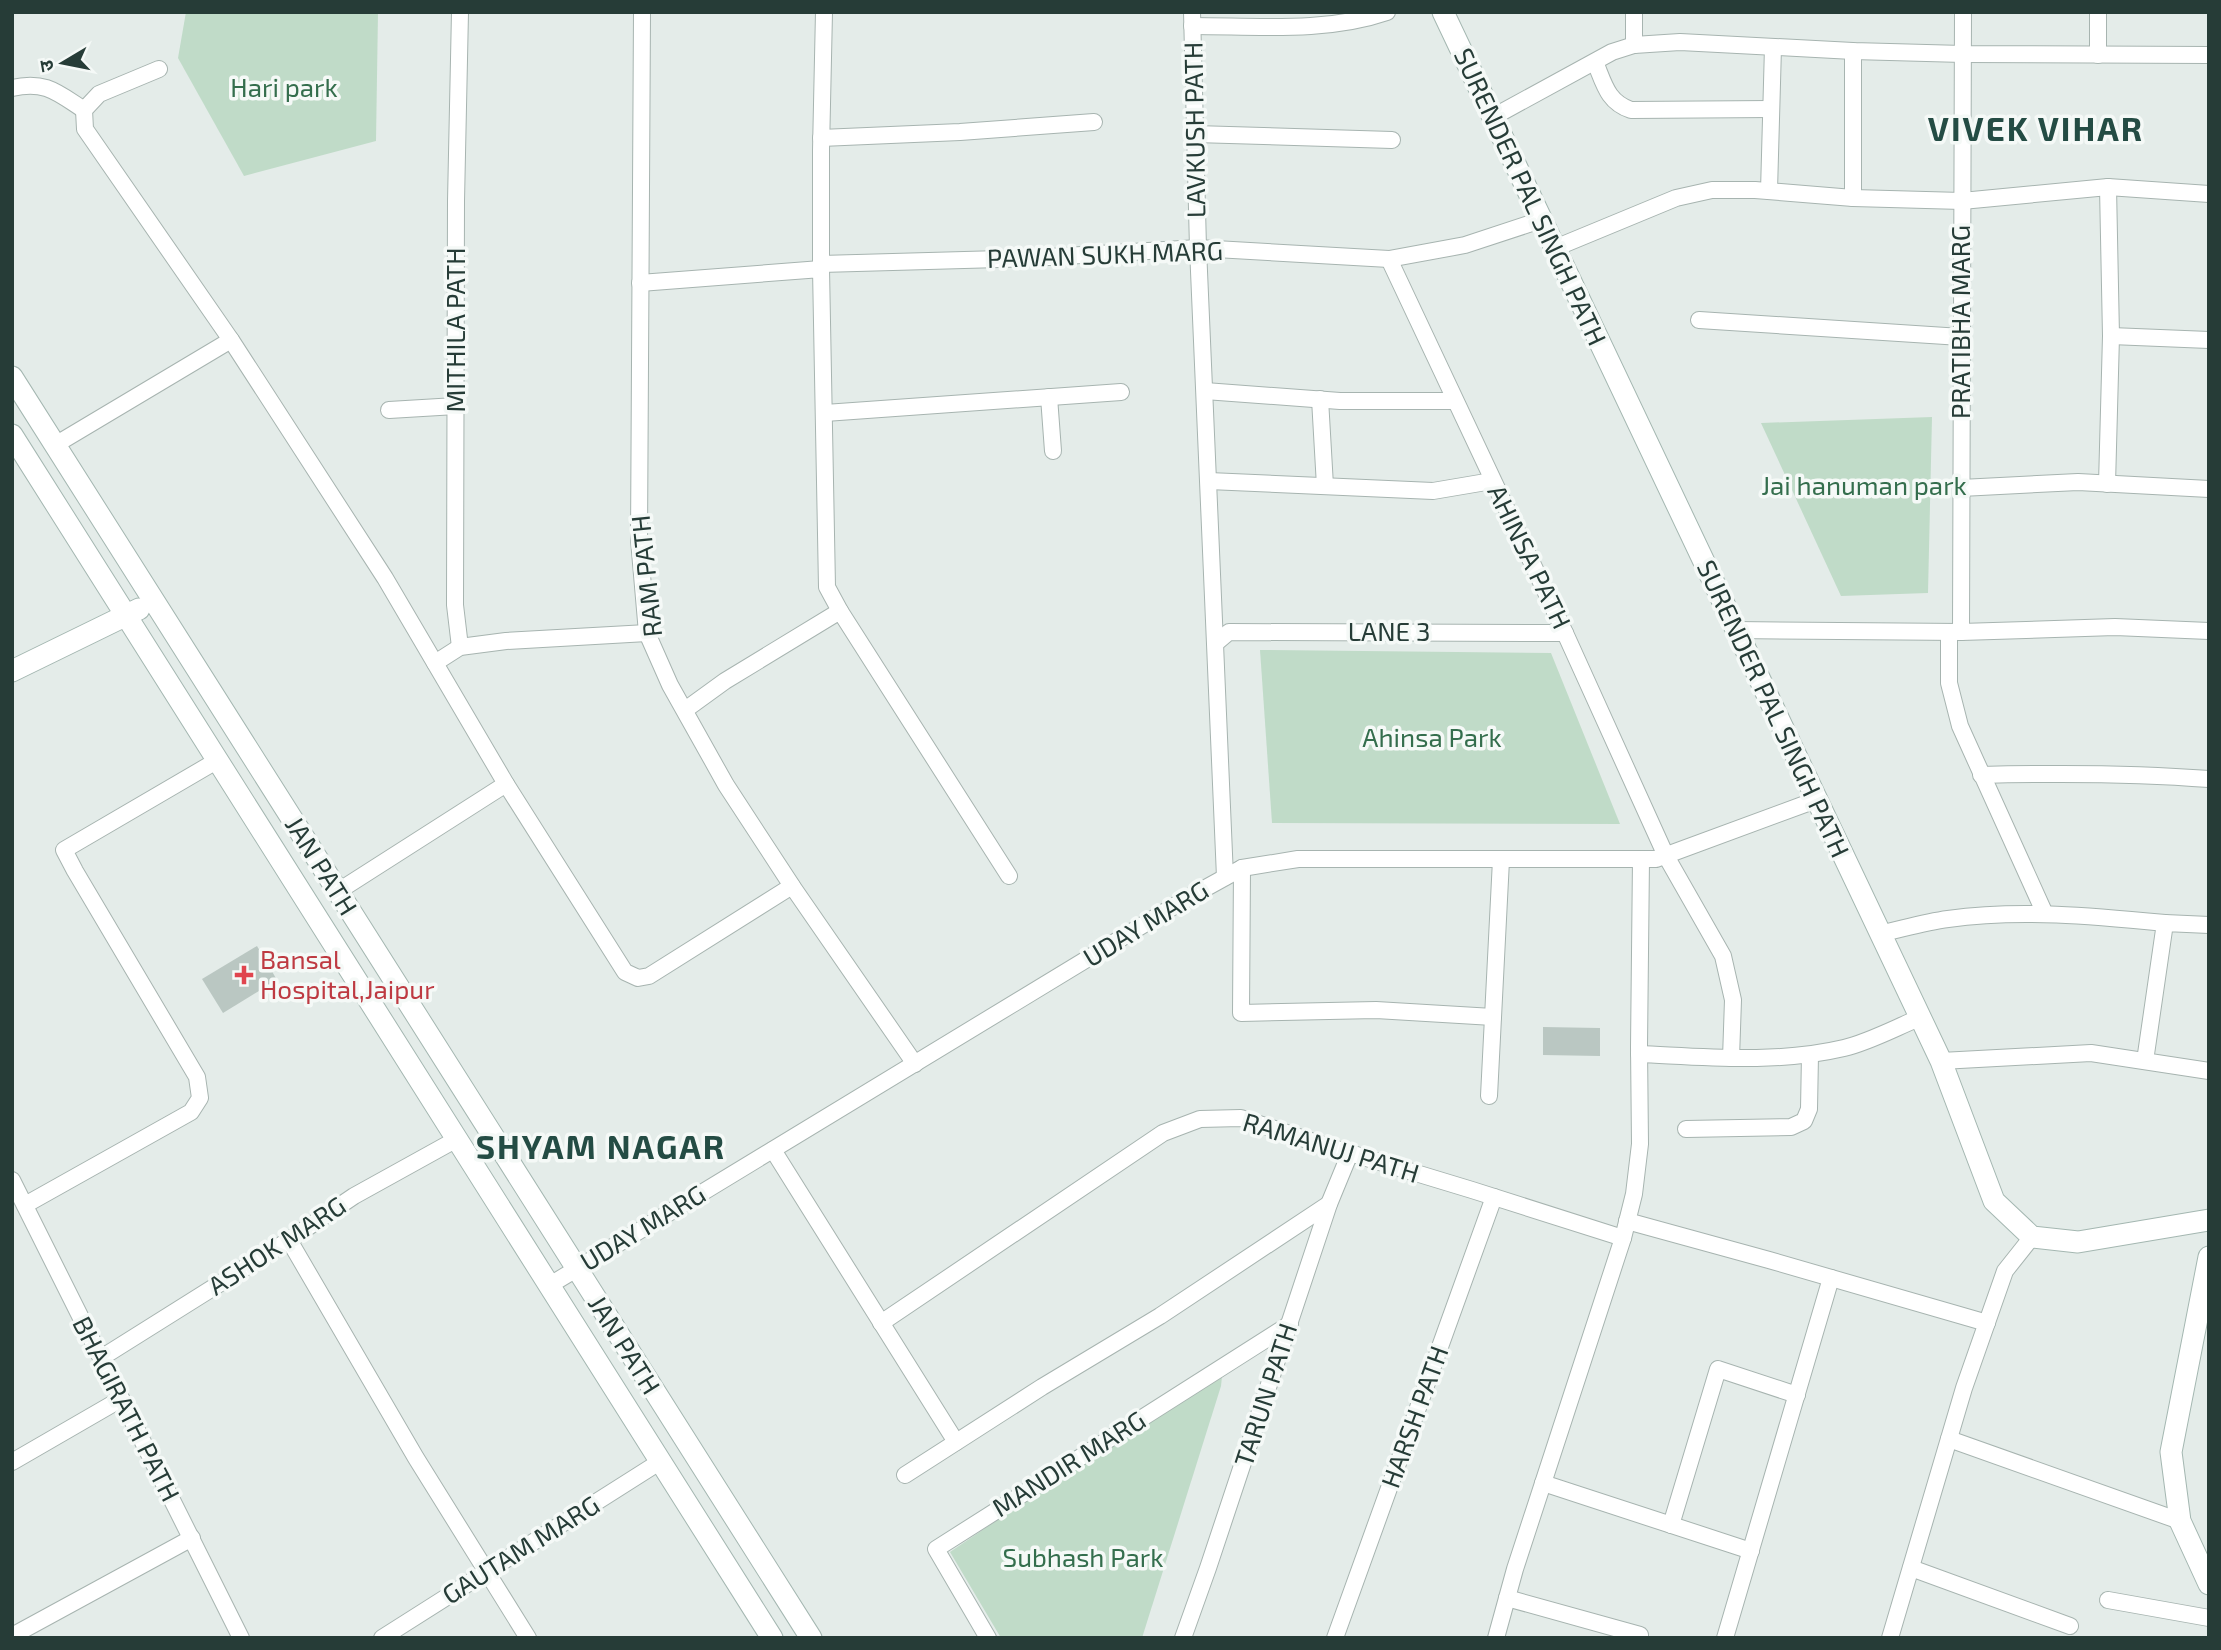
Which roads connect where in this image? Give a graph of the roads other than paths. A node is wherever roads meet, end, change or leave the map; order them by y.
1 (460, 12) edge
2 (642, 12) edge
3 (824, 12) edge
4 (1387, 12) edge
5 (1443, 12) edge
6 (1634, 12) edge
7 (1963, 12) edge
8 (2098, 12) edge
9 (1192, 19) edge
10 (1634, 45) junction
11 (1773, 47) junction
12 (1853, 51) junction
13 (1963, 54) junction
14 (2098, 55) junction
15 (2209, 55) edge
16 (1595, 62) junction
17 (159, 69) dead end
18 (12, 88) edge
19 (1771, 109) junction
20 (85, 110) junction
21 (1493, 117) junction
22 (1094, 122) dead end
23 (1195, 134) junction
24 (821, 138) junction
25 (1392, 141) dead end
26 (2108, 187) junction
27 (1769, 191) junction
28 (2209, 194) edge
29 (1853, 198) junction
30 (1962, 201) junction
31 (1541, 220) junction
32 (1198, 248) junction
33 (1555, 248) junction
34 (1389, 259) junction
35 (821, 266) junction
36 (640, 283) junction
37 (1699, 320) dead end
38 (2111, 336) junction
39 (1961, 337) junction
40 (231, 340) junction
41 (2209, 340) edge
42 (12, 377) edge
43 (1205, 391) junction
44 (1121, 392) dead end
45 (1049, 397) junction
46 (1320, 399) junction
47 (1455, 401) junction
48 (456, 406) junction
49 (389, 410) dead end
50 (825, 413) junction
51 (12, 435) edge
52 (55, 445) junction
53 (1054, 451) dead end
54 (1209, 481) junction
55 (1492, 481) junction
56 (2107, 484) junction
57 (1325, 486) junction
58 (1961, 488) junction
59 (2209, 489) edge
60 (154, 601) junction
61 (840, 611) junction
62 (126, 615) junction
63 (1735, 630) junction
64 (2209, 631) edge
65 (1955, 632) junction
66 (647, 633) junction
67 (1565, 633) junction
68 (1216, 643) junction
69 (460, 647) junction
70 (435, 663) junction
71 (12, 671) edge
72 (685, 710) junction
73 (218, 760) junction
74 (1981, 775) junction
75 (2209, 779) edge
76 (506, 784) junction
77 (1816, 800) junction
78 (1666, 856) junction
79 (1641, 859) junction
80 (1501, 860) junction
81 (1242, 868) junction
82 (1009, 876) dead end
83 (1225, 877) junction
84 (792, 886) junction
85 (337, 892) junction
86 (2045, 914) junction
87 (2165, 923) junction
88 (2209, 925) edge
89 (1880, 934) junction
90 (1493, 1017) junction
91 (1919, 1018) junction
92 (1639, 1054) junction
93 (1810, 1055) junction
94 (1731, 1058) junction
95 (1941, 1061) junction
96 (2145, 1061) junction
97 (915, 1064) junction
98 (2209, 1071) edge
99 (1489, 1096) dead end
100 (1686, 1129) dead end
101 (457, 1139) junction
102 (773, 1150) junction
103 (1350, 1153) junction
104 (12, 1180) edge
105 (1494, 1197) junction
106 (1329, 1204) junction
107 (25, 1205) junction
108 (2209, 1220) edge
109 (1627, 1222) junction
110 (2032, 1237) junction
111 (1623, 1238) junction
112 (289, 1240) junction
113 (2209, 1257) edge
114 (575, 1268) junction
115 (1831, 1278) junction
116 (550, 1285) junction
117 (881, 1323) junction
118 (1987, 1323) junction
119 (1290, 1324) junction
120 (101, 1358) junction
121 (1797, 1395) junction
122 (121, 1399) junction
123 (1949, 1439) junction
124 (956, 1442) junction
125 (661, 1461) junction
126 (12, 1462) edge
127 (905, 1475) dead end
128 (1543, 1483) junction
129 (2180, 1521) junction
130 (1671, 1525) junction
131 (192, 1538) junction
132 (1751, 1551) junction
133 (1911, 1568) junction
134 (485, 1572) junction
135 (2209, 1584) edge
136 (1507, 1598) junction
137 (2108, 1600) dead end
138 (2209, 1618) edge
139 (2070, 1626) dead end
140 (1640, 1635) dead end
141 (12, 1636) edge
142 (241, 1638) edge
143 (382, 1638) edge
144 (528, 1638) edge
145 (772, 1638) edge
146 (811, 1638) edge
147 (988, 1638) edge
148 (1183, 1638) edge
149 (1335, 1638) edge
150 (1496, 1638) edge
151 (1725, 1638) edge
152 (1890, 1638) edge

1 - 48 street, MITHILA PATH
2 - 36 street, RAM PATH
3 - 24 street
4 - 9 street
5 - 21 street, SURENDER PAL SINGH PATH
6 - 10 street
7 - 13 street, PRATIBHA MARG
8 - 14 street
9 - 23 street, LAVKUSH PATH
10 - 11 street
10 - 16 street
11 - 12 street
11 - 19 street
12 - 13 street
12 - 29 street
13 - 14 street
13 - 30 street, PRATIBHA MARG
14 - 15 street
16 - 19 street
16 - 21 street
17 - 20 street
18 - 20 street
19 - 27 street
20 - 40 street
21 - 31 street, SURENDER PAL SINGH PATH
22 - 24 street
23 - 25 street
23 - 32 street, LAVKUSH PATH
24 - 35 street
26 - 28 street
26 - 30 street
26 - 38 street
27 - 29 street
27 - 33 street
29 - 30 street
30 - 39 street, PRATIBHA MARG
31 - 33 street, SURENDER PAL SINGH PATH
31 - 34 street, PAWAN SUKH MARG
32 - 34 street, PAWAN SUKH MARG
32 - 35 street, PAWAN SUKH MARG
32 - 43 street, LAVKUSH PATH
33 - 63 street, SURENDER PAL SINGH PATH
34 - 47 street, AHINSA PATH
35 - 36 street, PAWAN SUKH MARG
35 - 50 street
36 - 66 street, RAM PATH
37 - 39 street
38 - 41 street
38 - 56 street
39 - 58 street, PRATIBHA MARG
40 - 52 street
40 - 70 street
42 - 52 street, JAN PATH
43 - 46 street
43 - 54 street, LAVKUSH PATH
44 - 45 street
45 - 50 street
45 - 53 street
46 - 47 street
46 - 57 street
47 - 55 street, AHINSA PATH
48 - 49 street
48 - 69 street, MITHILA PATH
50 - 61 street
51 - 62 street, JAN PATH
52 - 60 street, JAN PATH
54 - 57 street
54 - 68 street, LAVKUSH PATH
55 - 57 street
55 - 67 street, AHINSA PATH
56 - 58 street
56 - 59 street
58 - 65 street, PRATIBHA MARG
60 - 62 street
60 - 85 street, JAN PATH
61 - 72 street
61 - 82 street
62 - 71 street
62 - 73 street, JAN PATH
63 - 65 street
63 - 77 street, SURENDER PAL SINGH PATH
64 - 65 street
65 - 74 street, PRATIBHA MARG
66 - 69 street
66 - 72 street, RAM PATH
67 - 68 street, LANE 3
67 - 78 street, AHINSA PATH
68 - 83 street, LAVKUSH PATH
69 - 70 street
70 - 76 street
72 - 84 street, RAM PATH
73 - 101 street, JAN PATH
73 - 107 street
74 - 75 street
74 - 86 street, PRATIBHA MARG
76 - 84 street
76 - 85 street
77 - 78 street, UDAY MARG
77 - 89 street, SURENDER PAL SINGH PATH
78 - 79 street, UDAY MARG
78 - 94 street, AHINSA PATH
79 - 80 street, UDAY MARG
79 - 92 street
80 - 81 street, UDAY MARG
80 - 90 street
81 - 83 street, UDAY MARG
81 - 90 street
83 - 97 street, UDAY MARG
84 - 97 street, RAM PATH
85 - 114 street, JAN PATH
86 - 87 street
86 - 89 street
87 - 88 street
87 - 96 street
89 - 91 street, SURENDER PAL SINGH PATH
90 - 99 street
91 - 93 street
91 - 95 street, SURENDER PAL SINGH PATH
92 - 94 street
92 - 109 street
93 - 94 street
93 - 100 street
95 - 96 street
95 - 110 street, SURENDER PAL SINGH PATH
96 - 98 street
97 - 102 street, UDAY MARG
101 - 112 street, ASHOK MARG
101 - 116 street, JAN PATH
102 - 114 street, UDAY MARG
102 - 117 street
103 - 105 street, RAMANUJ PATH
103 - 106 street, TARUN PATH
103 - 117 street, RAMANUJ PATH
104 - 107 street, BHAGIRATH PATH
105 - 111 street, RAMANUJ PATH
105 - 149 street, HARSH PATH
106 - 119 street, TARUN PATH
106 - 124 street
107 - 120 street, BHAGIRATH PATH
108 - 110 street
109 - 111 street
109 - 115 street
110 - 118 street
111 - 128 street
112 - 120 street, ASHOK MARG
112 - 134 street
113 - 129 street
114 - 116 street, UDAY MARG
114 - 146 street, JAN PATH
115 - 118 street
115 - 121 street
116 - 125 street, JAN PATH
117 - 124 street
118 - 123 street
119 - 147 street, MANDIR MARG
119 - 148 street, TARUN PATH
120 - 122 street, BHAGIRATH PATH
121 - 130 street
121 - 132 street
122 - 126 street
122 - 131 street, BHAGIRATH PATH
123 - 129 street
123 - 133 street
124 - 127 street
125 - 134 street, GAUTAM MARG
125 - 145 street, JAN PATH
128 - 130 street
128 - 136 street
129 - 135 street
130 - 132 street
131 - 141 street
131 - 142 street, BHAGIRATH PATH
132 - 151 street
133 - 139 street
133 - 152 street
134 - 143 street, GAUTAM MARG
134 - 144 street
136 - 140 street
136 - 150 street
137 - 138 street

